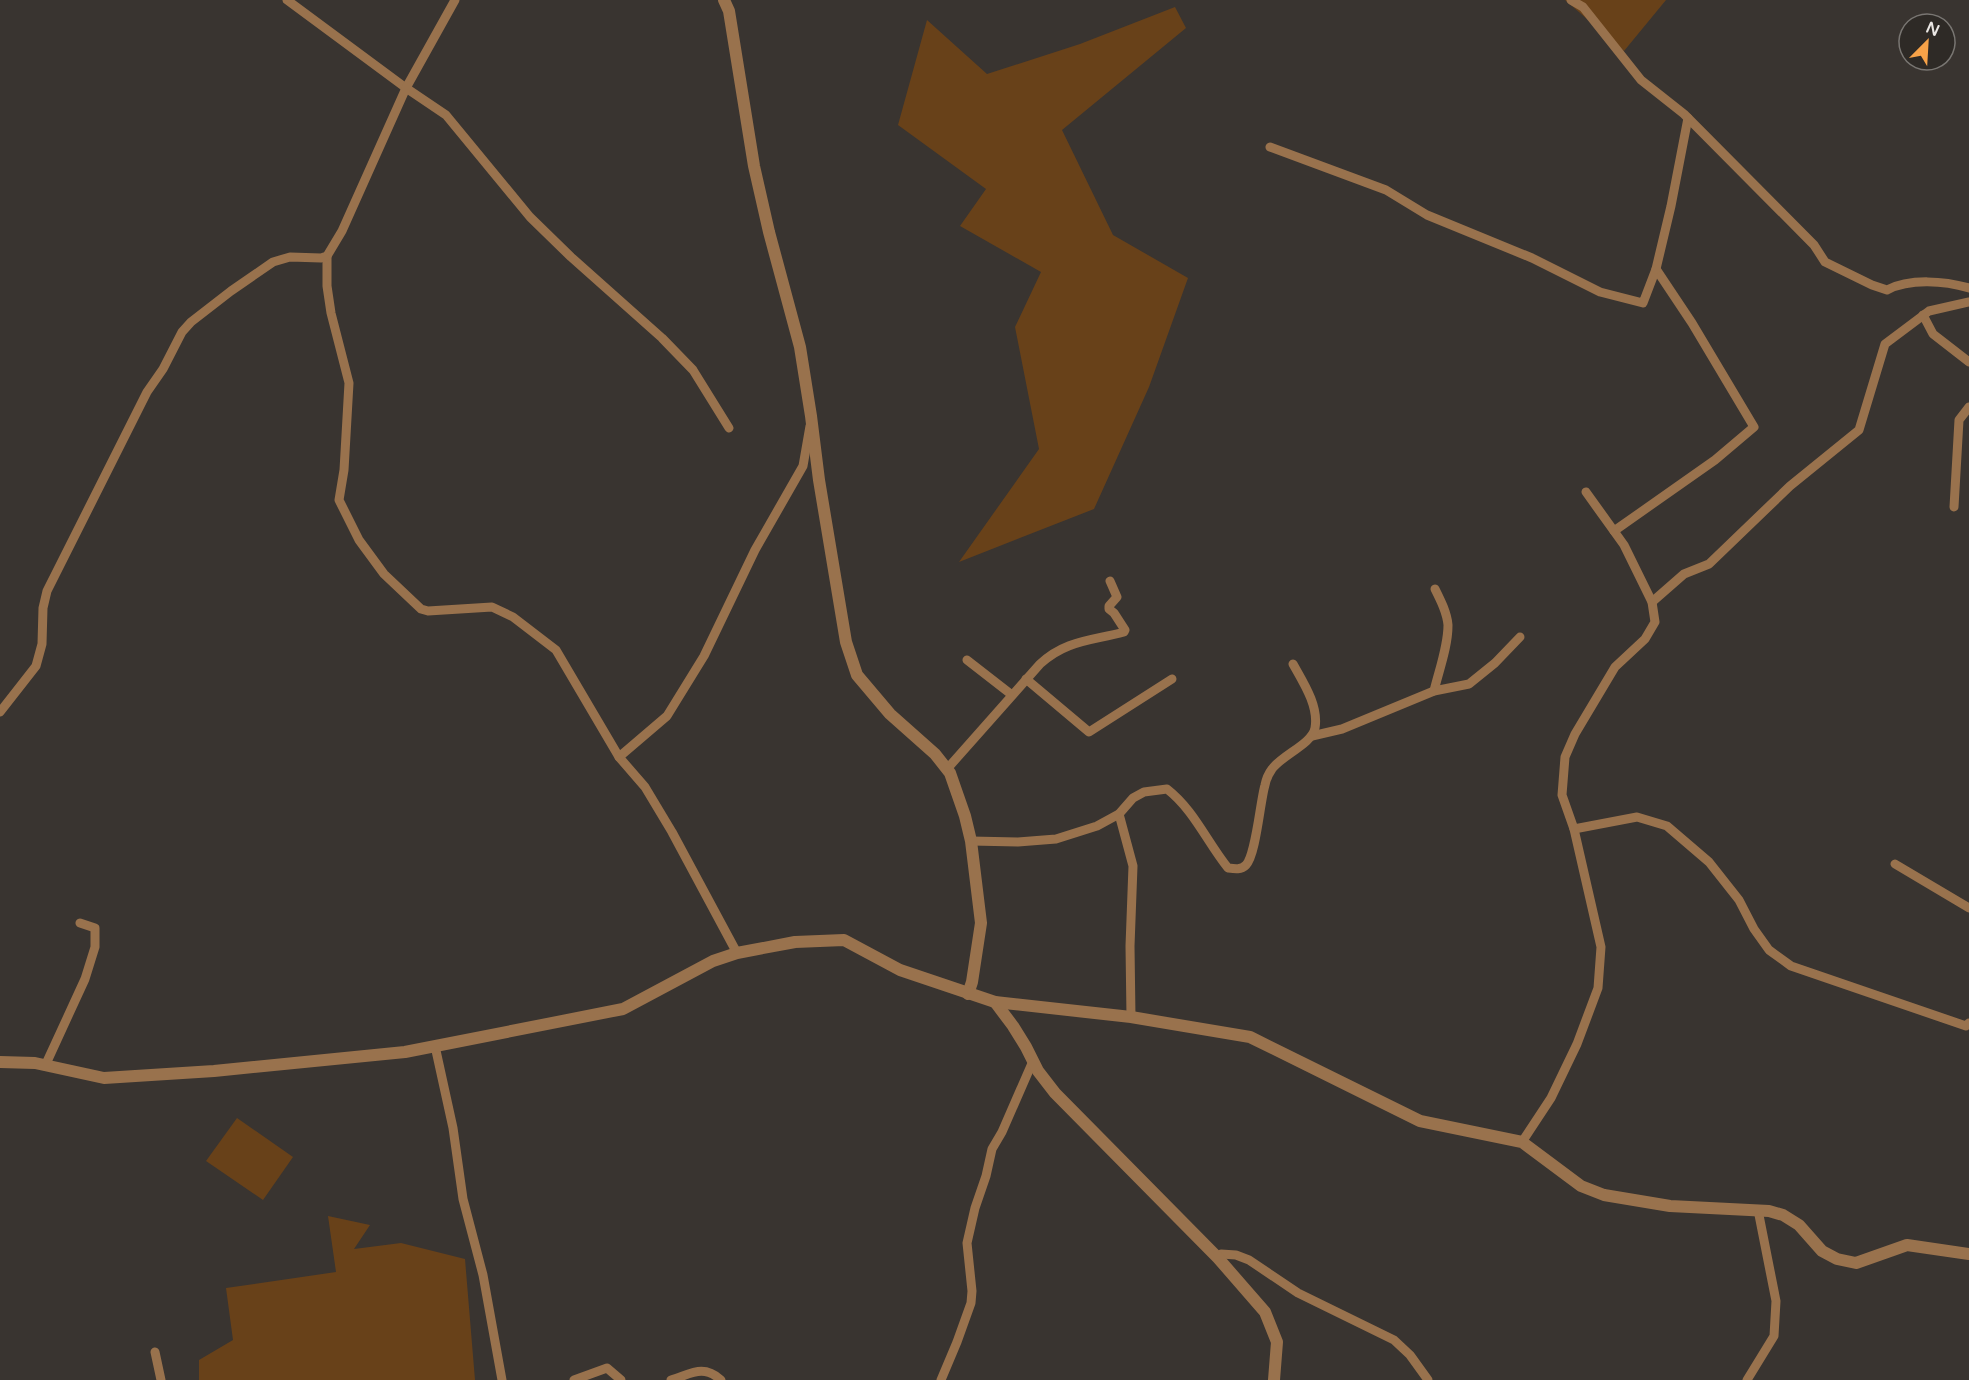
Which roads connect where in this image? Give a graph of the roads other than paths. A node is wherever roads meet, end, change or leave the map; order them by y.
1 (287, 0) edge
2 (455, 0) edge
3 (724, 0) edge
4 (1571, 0) edge
5 (406, 88) junction
6 (1688, 118) junction
7 (1270, 147) dead end
8 (327, 256) junction
9 (1656, 269) junction
10 (1969, 288) edge
11 (1969, 302) edge
12 (1923, 315) junction
13 (1969, 362) edge
14 (1969, 407) edge
15 (811, 416) junction
16 (729, 428) dead end
17 (1586, 492) dead end
18 (1954, 507) dead end
19 (1614, 531) junction
20 (1110, 581) dead end
21 (1435, 589) dead end
22 (1652, 602) junction
23 (1520, 637) dead end
24 (967, 660) dead end
25 (1293, 664) dead end
26 (1026, 679) junction
27 (1172, 680) dead end
28 (1434, 691) junction
29 (1012, 695) junction
30 (0, 712) edge
31 (1312, 736) junction
32 (619, 757) junction
33 (947, 769) junction
34 (1119, 814) junction
35 (1575, 829) junction
36 (971, 841) junction
37 (1895, 864) dead end
38 (1969, 908) edge
39 (80, 923) dead end
40 (737, 953) junction
41 (969, 994) junction
42 (995, 1002) junction
43 (1131, 1017) junction
44 (1969, 1023) edge
45 (435, 1046) junction
46 (1033, 1061) junction
47 (0, 1062) edge
48 (45, 1066) junction
49 (1522, 1142) junction
50 (1758, 1210) junction
51 (1969, 1254) edge
52 (1218, 1258) junction
53 (155, 1352) dead end
54 (162, 1380) edge
55 (502, 1380) edge
56 (574, 1380) edge
57 (621, 1380) edge
58 (671, 1380) edge
59 (721, 1380) edge
60 (941, 1380) edge
61 (1274, 1380) edge
62 (1428, 1380) edge
63 (1747, 1380) edge

1 - 5 street
2 - 5 street
3 - 15 street
4 - 6 street
5 - 8 street
5 - 16 street
6 - 9 street
6 - 10 street
7 - 9 street
8 - 30 street
8 - 32 street
9 - 19 street
11 - 12 street
12 - 13 street
12 - 22 street
14 - 18 street
15 - 32 street
15 - 33 street
17 - 19 street
19 - 22 street
20 - 26 street
21 - 28 street
22 - 35 street
23 - 28 street
24 - 29 street
25 - 31 street
26 - 27 street
26 - 29 street
28 - 31 street
29 - 33 street
31 - 34 street
32 - 40 street
33 - 36 street
34 - 36 street
34 - 43 street
35 - 44 street
35 - 49 street
36 - 41 street
37 - 38 street
39 - 48 street
40 - 41 street
40 - 45 street
41 - 42 street
42 - 43 street
42 - 46 street
43 - 49 street
45 - 48 street
45 - 55 street
46 - 52 street
46 - 60 street
47 - 48 street
49 - 50 street
50 - 51 street
50 - 63 street
52 - 61 street
52 - 62 street
53 - 54 street
56 - 57 street
58 - 59 street

